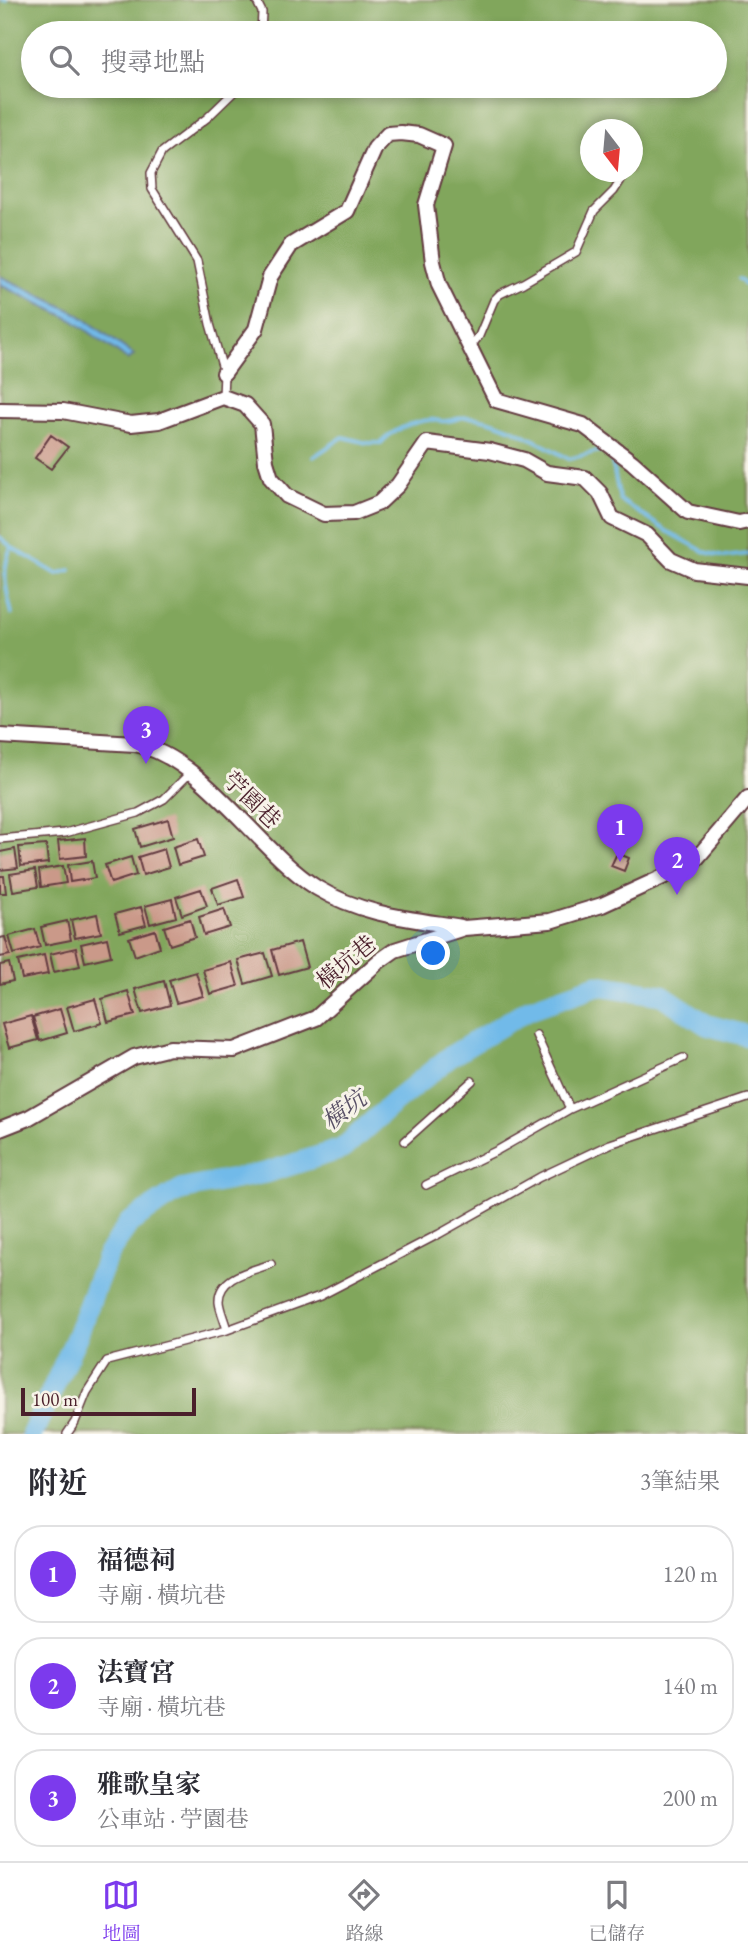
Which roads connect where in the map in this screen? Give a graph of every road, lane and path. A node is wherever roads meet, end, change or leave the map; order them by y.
1 (256, 0) edge
2 (262, 21) edge
3 (228, 98) edge
4 (620, 182) edge
5 (470, 348) junction
6 (223, 373) junction
7 (223, 397) junction
8 (0, 410) edge
9 (748, 521) edge
10 (748, 576) edge
11 (0, 736) edge
12 (190, 773) junction
13 (748, 798) edge
14 (0, 839) edge
15 (464, 928) junction
16 (536, 1035) dead end
17 (683, 1058) dead end
18 (472, 1082) dead end
19 (748, 1098) edge
20 (570, 1110) junction
21 (0, 1129) edge
22 (405, 1142) dead end
23 (426, 1185) dead end
24 (271, 1264) dead end
25 (227, 1330) junction
26 (67, 1434) edge

1 - 2 lane
3 - 6 lane
4 - 5 lane
5 - 6 street
5 - 9 street
6 - 7 lane
7 - 8 street
7 - 10 street
11 - 12 street, 苧園巷
12 - 14 lane
12 - 15 street, 苧園巷
13 - 15 street, 橫坑巷
15 - 21 street, 橫坑巷
16 - 20 lane
17 - 20 lane
18 - 22 lane
19 - 25 lane
20 - 23 lane
24 - 25 lane
25 - 26 lane

